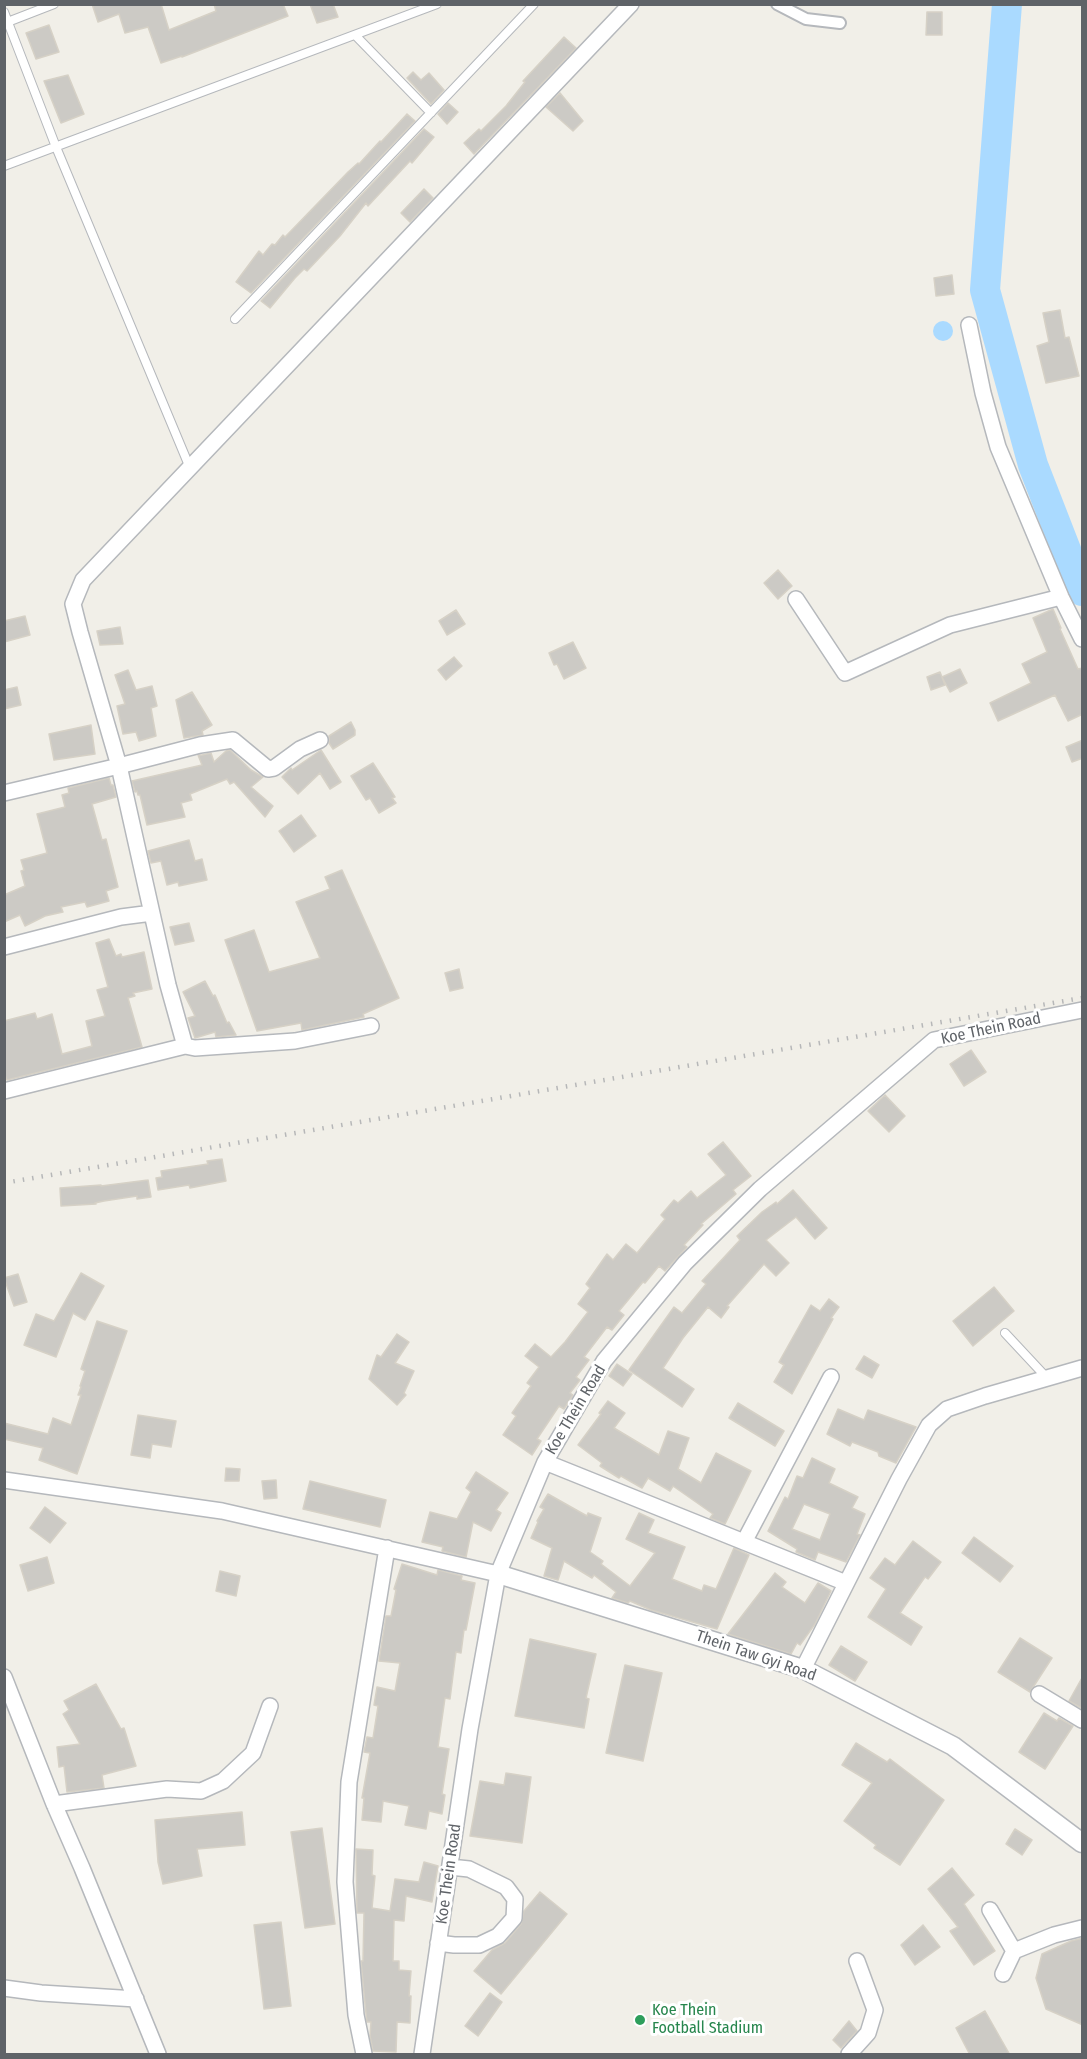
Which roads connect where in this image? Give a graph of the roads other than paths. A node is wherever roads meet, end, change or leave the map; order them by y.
1 (54, 4) edge
2 (437, 4) edge
3 (534, 4) edge
4 (631, 4) edge
5 (777, 4) edge
6 (4, 12) edge
7 (6, 22) edge
8 (840, 23) dead end
9 (355, 35) junction
10 (431, 113) junction
11 (56, 147) junction
12 (4, 166) edge
13 (235, 319) dead end
14 (969, 326) dead end
15 (190, 468) junction
16 (1061, 597) junction
17 (796, 599) dead end
18 (1083, 639) edge
19 (320, 740) dead end
20 (119, 766) junction
21 (4, 793) edge
22 (152, 913) junction
23 (4, 947) edge
24 (1083, 1010) edge
25 (371, 1026) dead end
26 (184, 1046) junction
27 (4, 1091) edge
28 (1005, 1333) dead end
29 (1083, 1368) edge
30 (831, 1377) dead end
31 (1047, 1378) junction
32 (545, 1462) junction
33 (4, 1480) edge
34 (744, 1542) junction
35 (387, 1548) junction
36 (498, 1574) junction
37 (846, 1583) junction
38 (803, 1669) junction
39 (4, 1677) edge
40 (1039, 1694) dead end
41 (270, 1706) dead end
42 (1083, 1720) edge
43 (54, 1804) junction
44 (1083, 1844) edge
45 (450, 1867) junction
46 (990, 1910) dead end
47 (1083, 1928) edge
48 (438, 1943) junction
49 (1014, 1951) junction
50 (857, 1961) dead end
51 (1003, 1974) dead end
52 (4, 1988) edge
53 (136, 1999) junction
54 (158, 2055) edge
55 (364, 2055) edge
56 (422, 2055) edge
57 (849, 2055) edge

1 - 7 lane
2 - 9 lane
3 - 10 lane
4 - 15 street
5 - 8 street
6 - 7 lane
7 - 11 lane
9 - 10 lane
9 - 11 lane
10 - 13 lane
11 - 12 lane
11 - 15 lane
14 - 16 street
15 - 20 street
16 - 17 street
16 - 18 street
19 - 20 street
20 - 21 street
20 - 22 street
22 - 23 street
22 - 26 street
24 - 32 street, Koe Thein Road
25 - 26 street
26 - 27 street
28 - 31 lane
29 - 31 street
30 - 34 street
31 - 37 street
32 - 34 street
32 - 36 street, Koe Thein Road
33 - 35 street
34 - 37 street
35 - 36 street
35 - 55 street
36 - 38 street, Thein Taw Gyi Road
36 - 45 street, Koe Thein Road
37 - 38 street
38 - 44 street, Thein Taw Gyi Road
39 - 43 street
40 - 42 street
41 - 43 street
43 - 53 street
45 - 48 street, Koe Thein Road
45 - 48 street
46 - 49 street
47 - 49 street
48 - 56 street, Koe Thein Road
49 - 51 street
50 - 57 street
52 - 53 street
53 - 54 street

